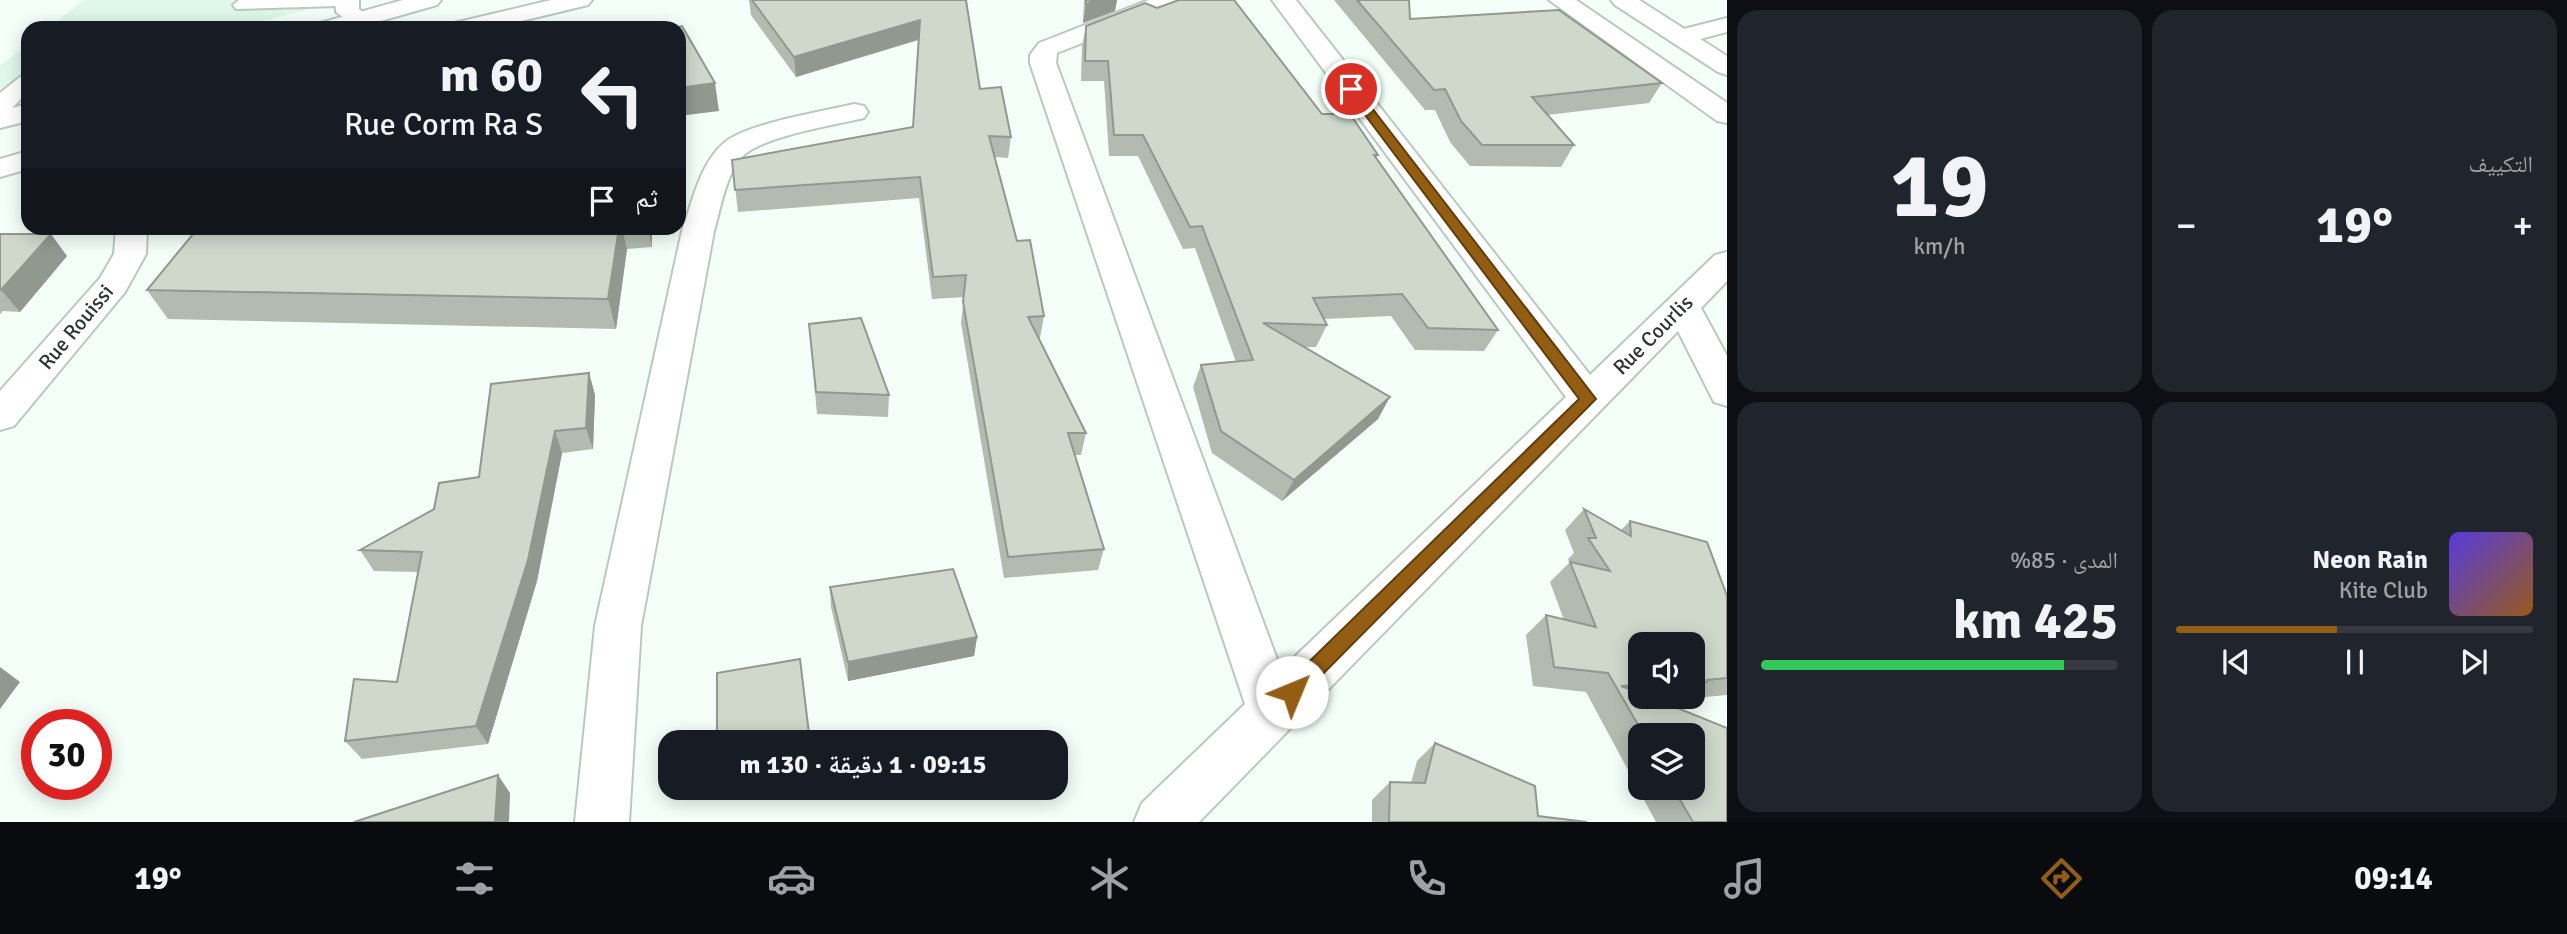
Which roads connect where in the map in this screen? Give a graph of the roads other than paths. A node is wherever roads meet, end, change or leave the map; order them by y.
1 (338, 0) edge
2 (429, 0) edge
3 (546, 0) edge
4 (580, 0) edge
5 (1170, 0) edge
6 (1284, 0) edge
7 (1561, 0) edge
8 (1623, 0) edge
9 (243, 5) dead end
10 (353, 10) edge
11 (338, 21) edge
12 (485, 21) edge
13 (490, 21) edge
14 (1727, 25) edge
15 (1681, 37) junction
16 (1727, 67) edge
17 (21, 87) edge
18 (0, 107) edge
19 (854, 112) dead end
20 (21, 114) edge
21 (1727, 115) edge
22 (0, 120) edge
23 (21, 162) edge
24 (0, 168) edge
25 (131, 235) edge
26 (1727, 262) edge
27 (1683, 306) junction
28 (1727, 392) edge
29 (1588, 399) junction
30 (0, 416) edge
31 (1272, 711) junction
32 (602, 822) edge
33 (1161, 822) edge

1 - 9 lane
2 - 10 street
3 - 12 street
4 - 13 street
5 - 31 street
6 - 29 street
7 - 21 street
8 - 15 street
10 - 11 street
14 - 15 street
15 - 16 street
17 - 18 lane
19 - 32 street
20 - 22 street
23 - 24 street
25 - 30 street, Rue Rouissi
26 - 27 street, Rue Courlis
27 - 28 street
27 - 29 street, Rue Courlis
29 - 31 street, Rue Courlis
31 - 33 street, Rue Courlis

